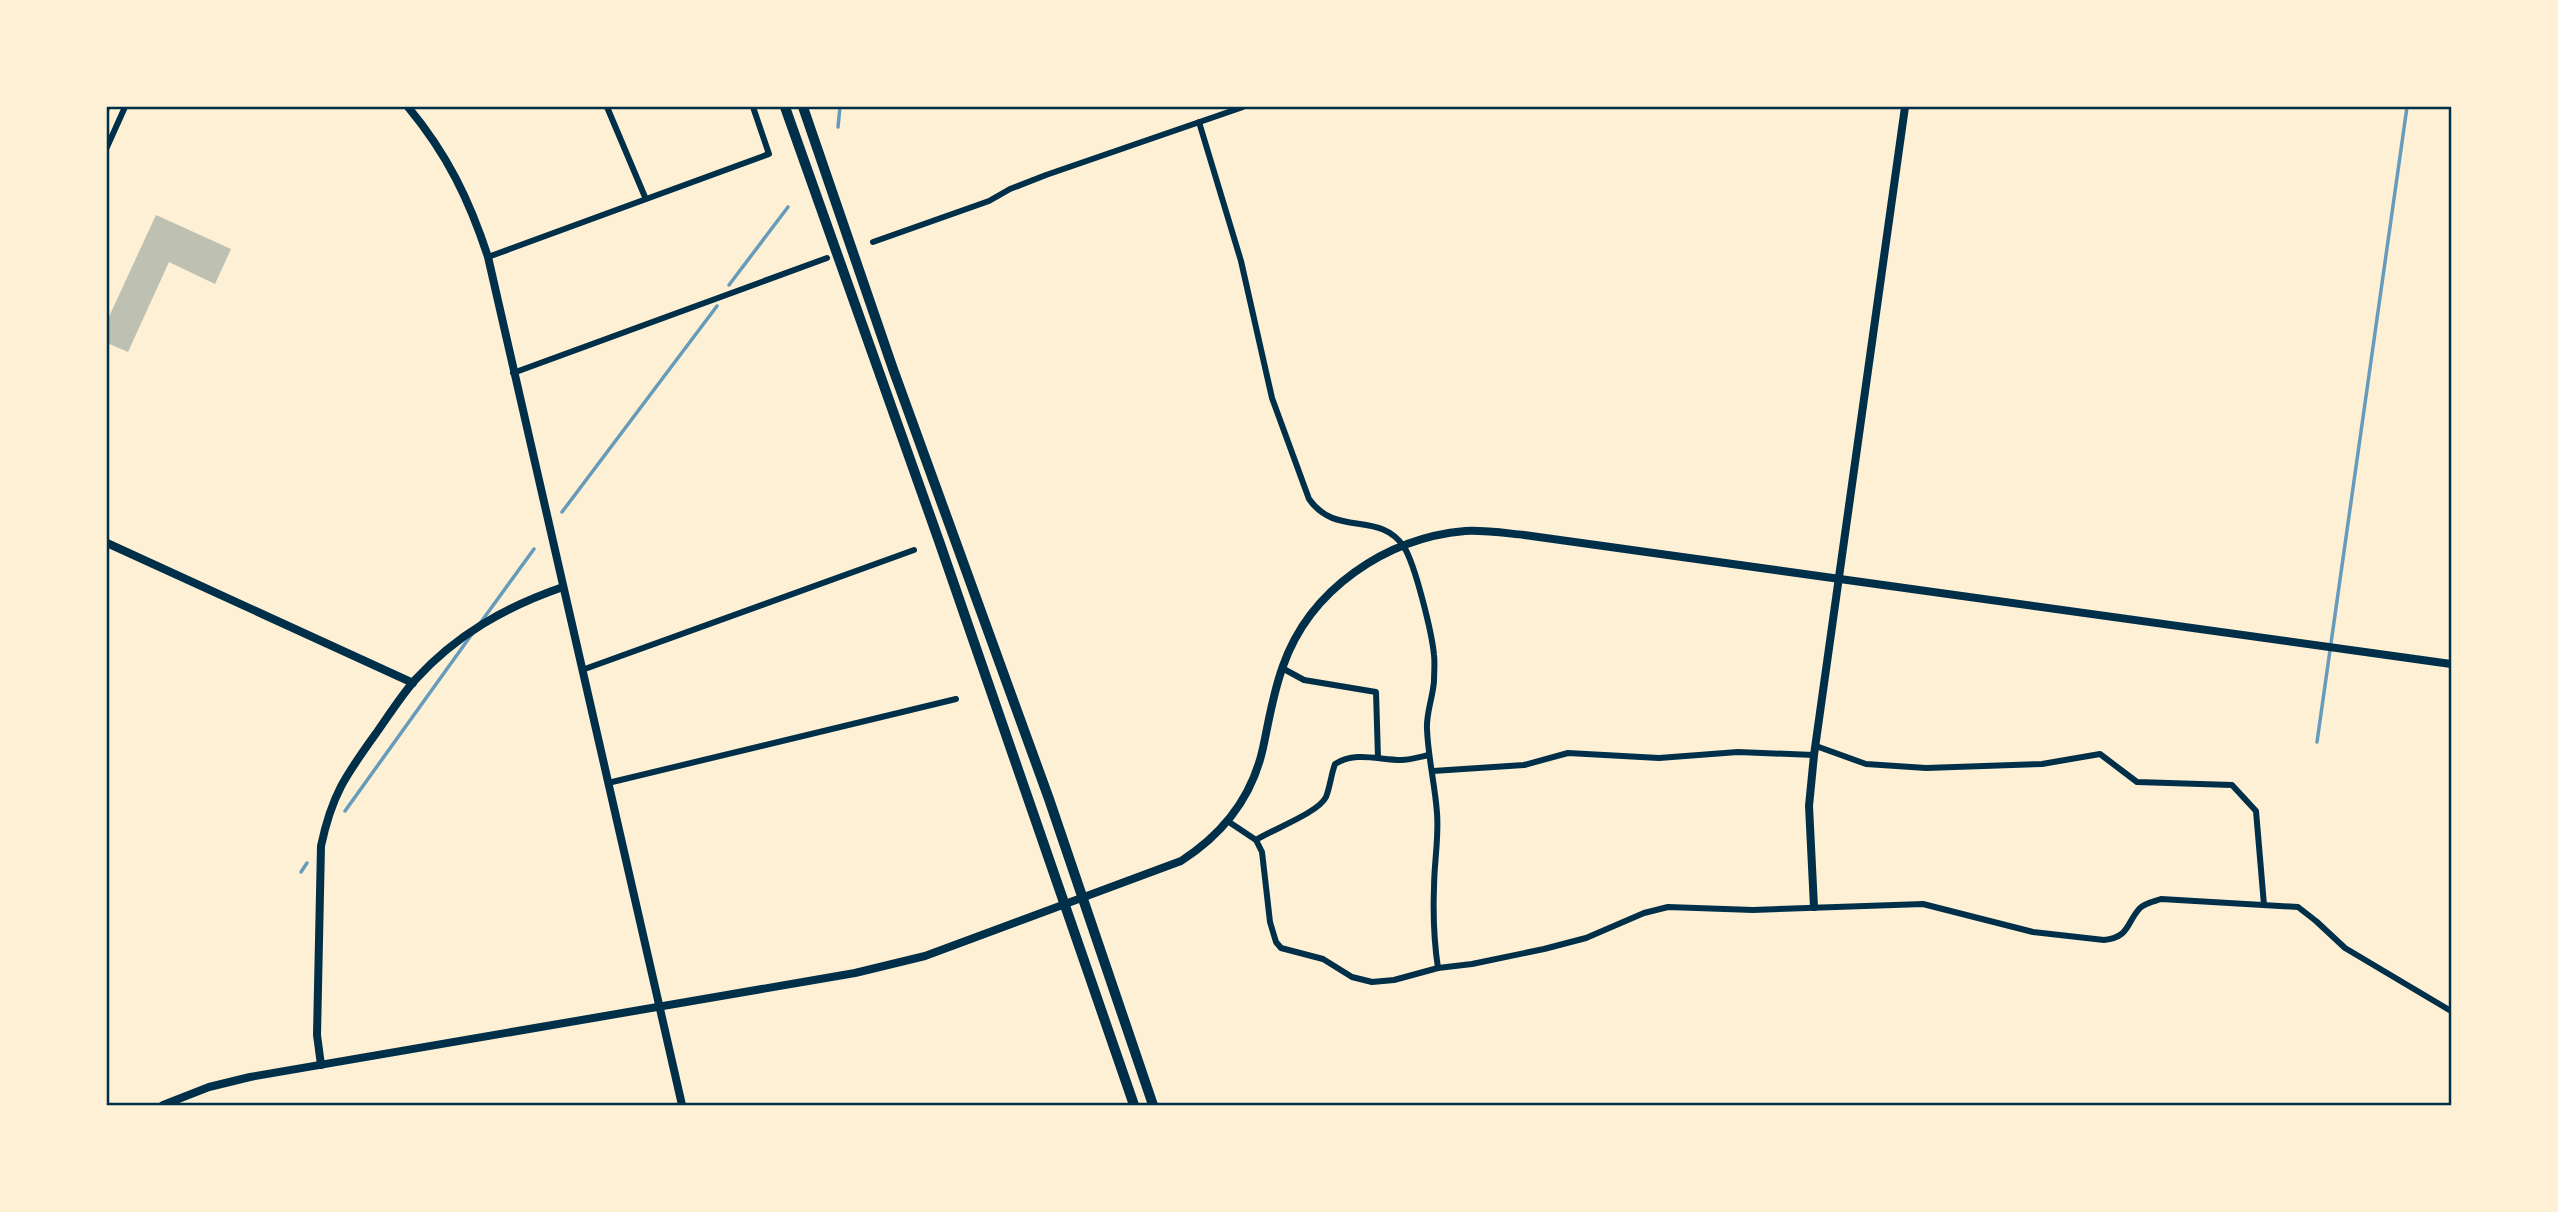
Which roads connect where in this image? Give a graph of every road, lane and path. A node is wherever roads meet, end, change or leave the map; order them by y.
1 (125, 107) edge
2 (408, 107) edge
3 (607, 107) edge
4 (753, 107) edge
5 (785, 107) edge
6 (803, 107) edge
7 (1243, 107) edge
8 (1905, 107) edge
9 (1199, 122) junction
10 (107, 147) edge
11 (645, 197) junction
12 (873, 242) dead end
13 (488, 257) junction
14 (827, 258) dead end
15 (513, 373) junction
16 (107, 543) edge
17 (1403, 545) junction
18 (914, 550) dead end
19 (1839, 578) junction
20 (563, 587) junction
21 (2451, 664) edge
22 (1282, 668) junction
23 (582, 670) junction
24 (413, 682) junction
25 (956, 699) dead end
26 (1815, 750) junction
27 (1429, 755) junction
28 (1378, 758) junction
29 (1433, 771) junction
30 (608, 783) junction
31 (1229, 822) junction
32 (1256, 840) junction
33 (1083, 898) junction
34 (1066, 904) junction
35 (2264, 905) junction
36 (1814, 907) junction
37 (1438, 968) junction
38 (658, 1006) junction
39 (2451, 1011) edge
40 (321, 1065) junction
41 (163, 1105) edge
42 (682, 1105) edge
43 (1134, 1105) edge
44 (1153, 1105) edge

1 - 10 street
2 - 13 street
3 - 11 street
4 - 11 street
5 - 34 highway
6 - 33 highway
7 - 9 street
8 - 19 street
9 - 12 street
9 - 17 street
11 - 13 street
13 - 15 street
14 - 15 street
15 - 20 street
16 - 24 street
17 - 19 street
17 - 22 street
17 - 27 street
18 - 23 street
19 - 21 street
19 - 26 street
20 - 23 street
20 - 24 street
22 - 28 street
22 - 31 street
23 - 30 street
24 - 40 street
25 - 30 street
26 - 29 street
26 - 35 street
26 - 36 street
27 - 28 street
27 - 29 street
28 - 32 street
29 - 37 street
30 - 38 street
31 - 32 street
31 - 33 street
32 - 37 street
33 - 34 street
33 - 44 highway
34 - 38 street
34 - 43 highway
35 - 36 street
35 - 39 street
36 - 37 street
38 - 40 street
38 - 42 street
40 - 41 street

